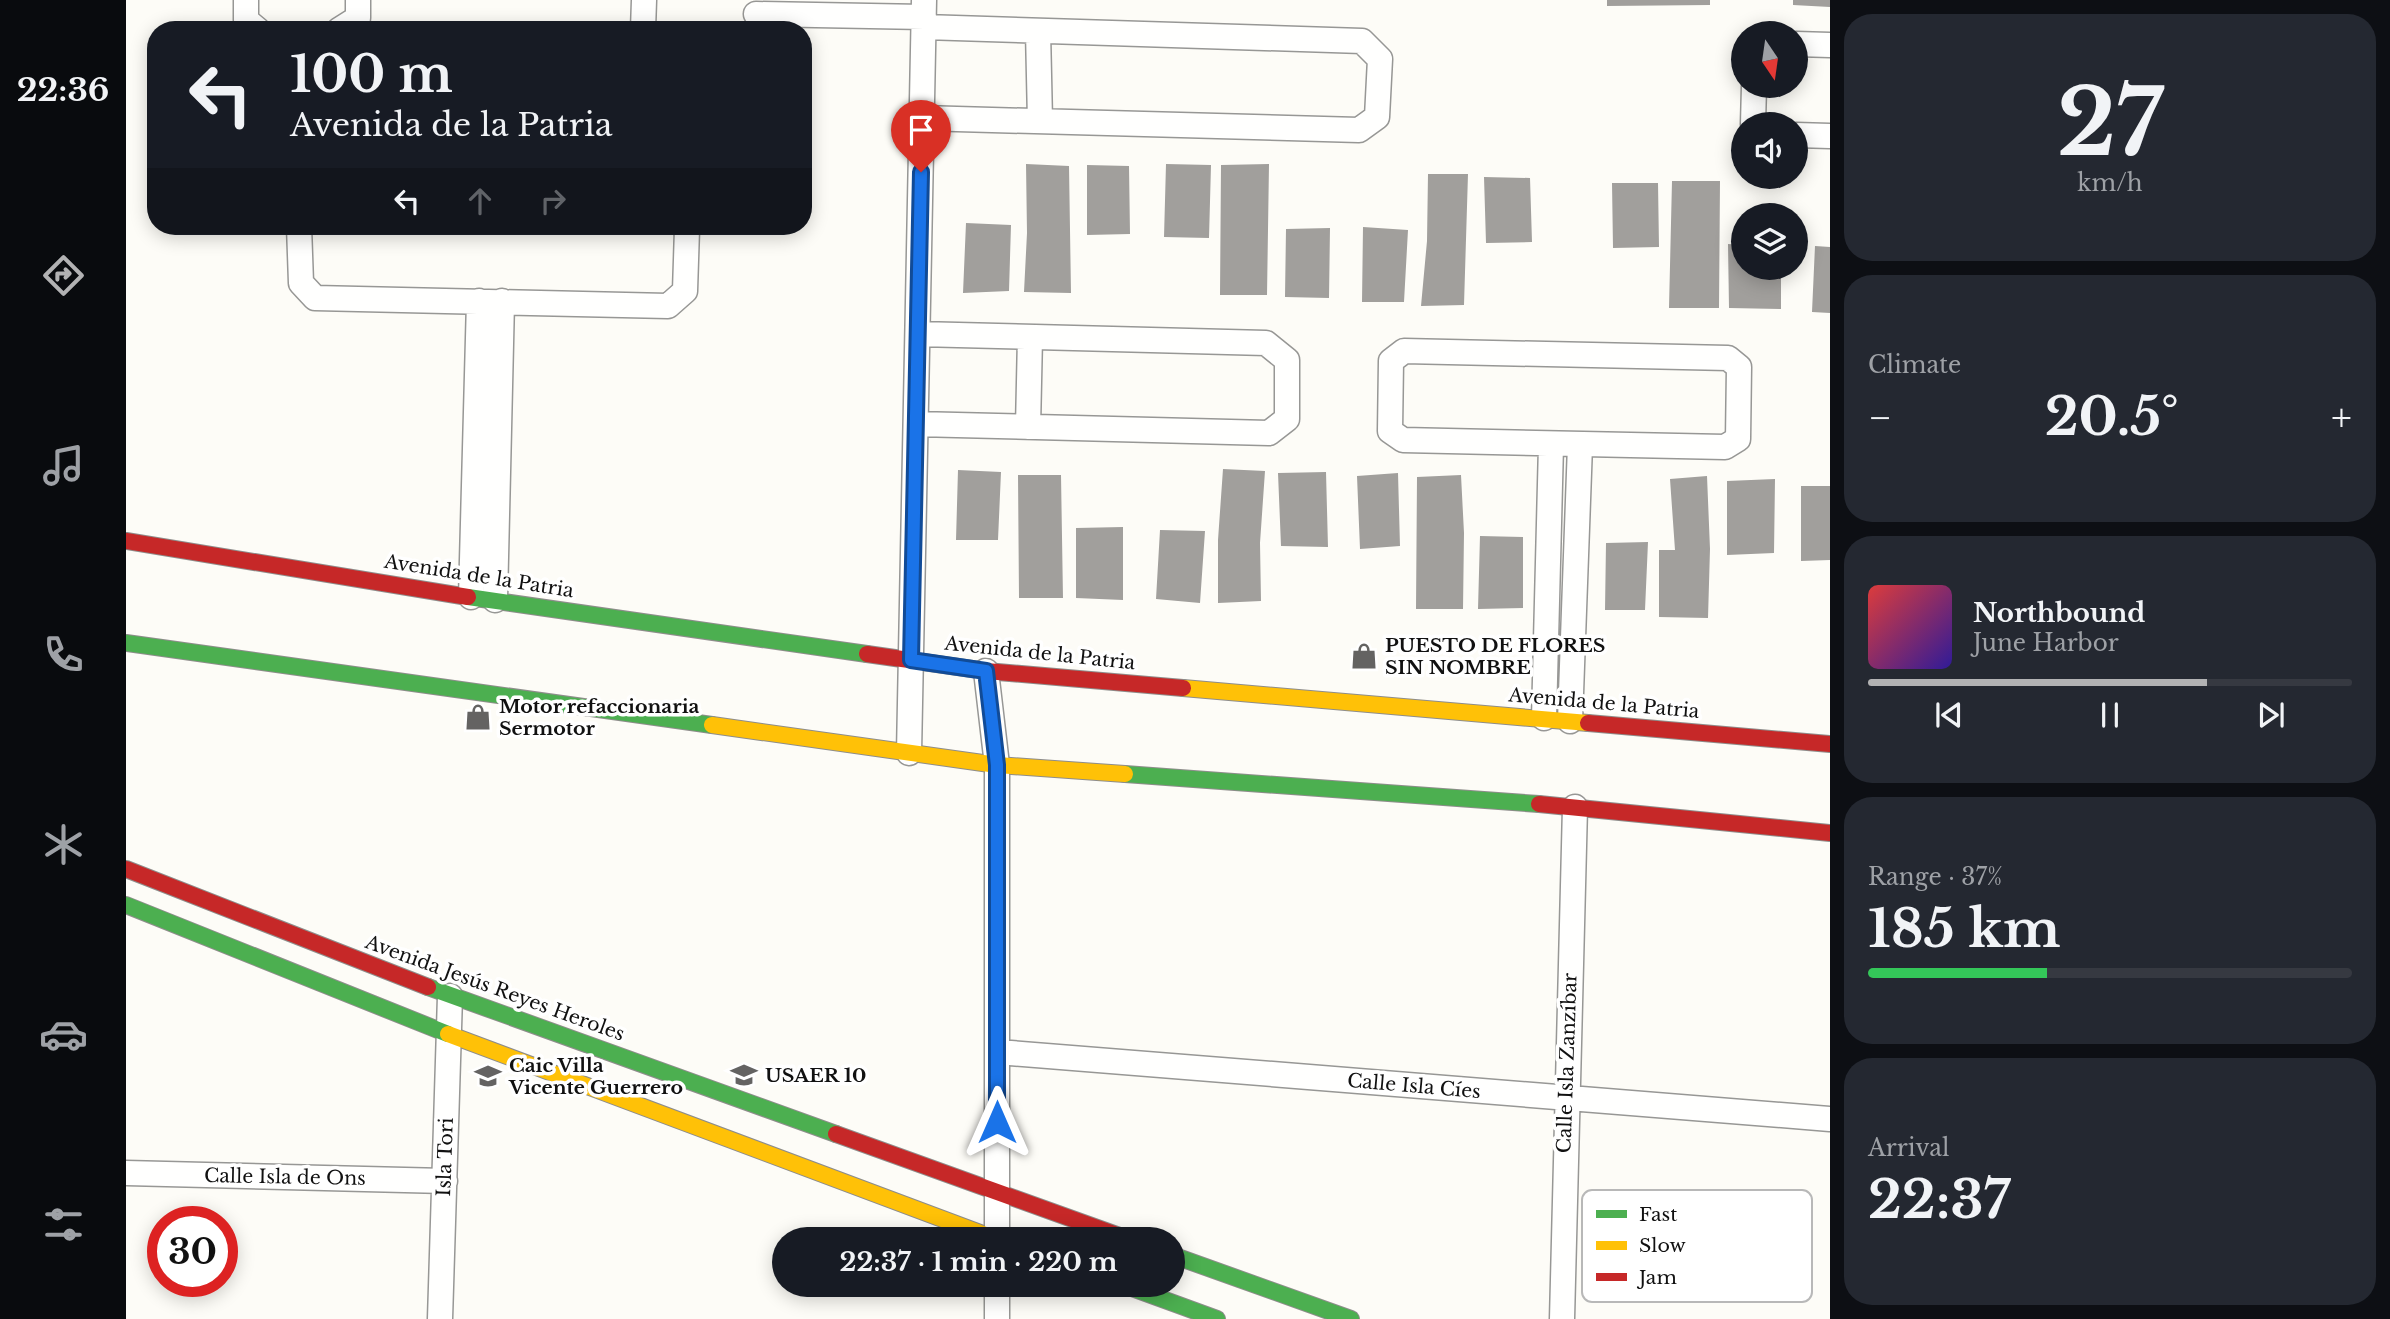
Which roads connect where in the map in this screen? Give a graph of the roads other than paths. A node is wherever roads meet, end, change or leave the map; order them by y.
1 (246, 0) edge
2 (358, 0) edge
3 (644, 0) edge
4 (756, 15) edge
5 (924, 15) edge
6 (247, 21) edge
7 (353, 21) edge
8 (643, 21) edge
9 (1038, 31) junction
10 (1808, 45) edge
11 (1830, 46) edge
12 (922, 118) junction
13 (1040, 121) junction
14 (1808, 135) edge
15 (1830, 136) edge
16 (299, 235) edge
17 (687, 235) edge
18 (491, 301) junction
19 (918, 334) junction
20 (1031, 337) junction
21 (916, 424) junction
22 (1028, 427) junction
23 (1551, 445) junction
24 (1580, 445) junction
25 (126, 541) edge
26 (471, 597) junction
27 (495, 600) junction
28 (126, 643) edge
29 (911, 660) junction
30 (986, 671) junction
31 (1544, 719) junction
32 (1570, 721) junction
33 (1830, 744) edge
34 (909, 753) junction
35 (997, 765) junction
36 (1575, 807) junction
37 (1830, 833) edge
38 (126, 869) edge
39 (126, 905) edge
40 (450, 996) junction
41 (449, 1034) junction
42 (998, 1052) junction
43 (1566, 1098) junction
44 (1830, 1119) edge
45 (126, 1173) edge
46 (444, 1181) junction
47 (997, 1192) junction
48 (965, 1227) edge
49 (997, 1227) edge
50 (1095, 1227) edge
51 (1185, 1260) edge
52 (998, 1297) edge
53 (1157, 1297) edge
54 (440, 1319) edge
55 (997, 1319) edge
56 (1217, 1319) edge
57 (1351, 1319) edge
58 (1562, 1319) edge

1 - 6 street
2 - 7 street
3 - 8 street
4 - 5 street
5 - 9 street
5 - 12 street
9 - 13 street
9 - 13 street
10 - 11 street
12 - 13 street
12 - 19 street
14 - 15 street
16 - 18 street
17 - 18 street
18 - 26 street
18 - 27 street
19 - 20 street
19 - 21 street
20 - 22 street
20 - 22 street
21 - 22 street
21 - 29 street
23 - 24 street
23 - 24 street
23 - 31 street
24 - 32 street
25 - 26 main road, Avenida de la Patria
26 - 27 main road, Avenida de la Patria
27 - 29 main road, Avenida de la Patria
28 - 34 main road
29 - 30 main road, Avenida de la Patria
29 - 34 street
30 - 31 main road, Avenida de la Patria
30 - 35 street
31 - 32 main road, Avenida de la Patria
32 - 33 main road, Avenida de la Patria
34 - 35 main road
35 - 36 main road
35 - 42 street
36 - 37 main road
36 - 43 street, Calle Isla Zanzíbar
38 - 40 main road, Avenida Jesús Reyes Heroles
39 - 41 main road
40 - 41 street, Isla Tori
40 - 47 main road, Avenida Jesús Reyes Heroles
41 - 46 street, Isla Tori
41 - 48 main road
42 - 43 street, Calle Isla Cíes
42 - 47 street
43 - 44 street, Calle Isla Cíes
43 - 58 street, Calle Isla Zanzíbar
45 - 46 street, Calle Isla de Ons
46 - 54 street, Isla Tori
47 - 49 street
47 - 50 main road, Avenida Jesús Reyes Heroles
51 - 57 main road
52 - 55 street
53 - 56 main road

